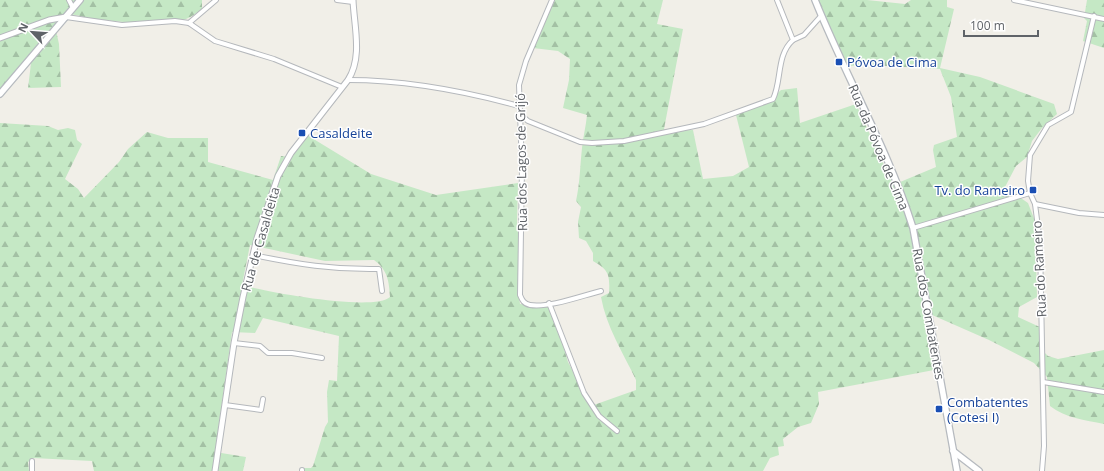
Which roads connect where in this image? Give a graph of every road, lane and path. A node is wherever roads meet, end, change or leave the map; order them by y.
1 (69, 0) edge
2 (80, 0) edge
3 (216, 0) edge
4 (337, 0) edge
5 (552, 0) edge
6 (777, 0) edge
7 (815, 0) edge
8 (1014, 0) edge
9 (353, 1) edge
10 (73, 8) junction
11 (822, 16) junction
12 (1094, 16) junction
13 (66, 17) junction
14 (1104, 18) edge
15 (189, 23) junction
16 (0, 38) edge
17 (793, 40) junction
18 (348, 80) junction
19 (342, 87) junction
20 (0, 94) edge
21 (519, 106) junction
22 (520, 114) junction
23 (1030, 193) junction
24 (1034, 204) junction
25 (1104, 214) edge
26 (913, 228) junction
27 (252, 255) junction
28 (382, 291) dead end
29 (600, 291) dead end
30 (549, 304) junction
31 (234, 342) junction
32 (322, 358) dead end
33 (1043, 382) junction
34 (1104, 392) edge
35 (263, 399) dead end
36 (225, 405) junction
37 (617, 431) dead end
38 (953, 451) junction
39 (32, 461) dead end
40 (32, 471) edge
41 (215, 471) edge
42 (957, 471) edge
43 (979, 471) edge
44 (1042, 471) edge

1 - 10 street
2 - 10 main road
3 - 15 street
4 - 9 street
5 - 21 street, Rua dos Lagos de Grijó
6 - 17 street
7 - 11 main road, Rua da Póvoa de Cima
8 - 12 street
9 - 18 street, Rua de Casaldeita
10 - 13 main road
11 - 17 street
11 - 26 main road, Rua da Póvoa de Cima
12 - 14 street
12 - 23 street, Rua do Rameiro
13 - 15 street
13 - 16 street
13 - 20 main road
15 - 19 street
17 - 22 street
18 - 19 street, Rua de Casaldeita
18 - 21 street
19 - 27 street, Rua de Casaldeita
21 - 22 street, Rua dos Lagos de Grijó
22 - 30 street, Rua dos Lagos de Grijó
23 - 24 street, Rua do Rameiro
23 - 26 street
24 - 25 street
24 - 33 street, Rua do Rameiro
26 - 38 main road, Rua dos Combatentes
27 - 28 street
27 - 31 street, Rua de Casaldeita
29 - 30 street, Rua dos Lagos de Grijó
30 - 37 street
31 - 32 street
31 - 36 street, Rua de Casaldeita
33 - 34 street
33 - 44 street, Rua do Rameiro
35 - 36 street
36 - 41 street, Rua de Casaldeita
38 - 42 main road, Rua dos Combatentes
38 - 43 main road
39 - 40 street

